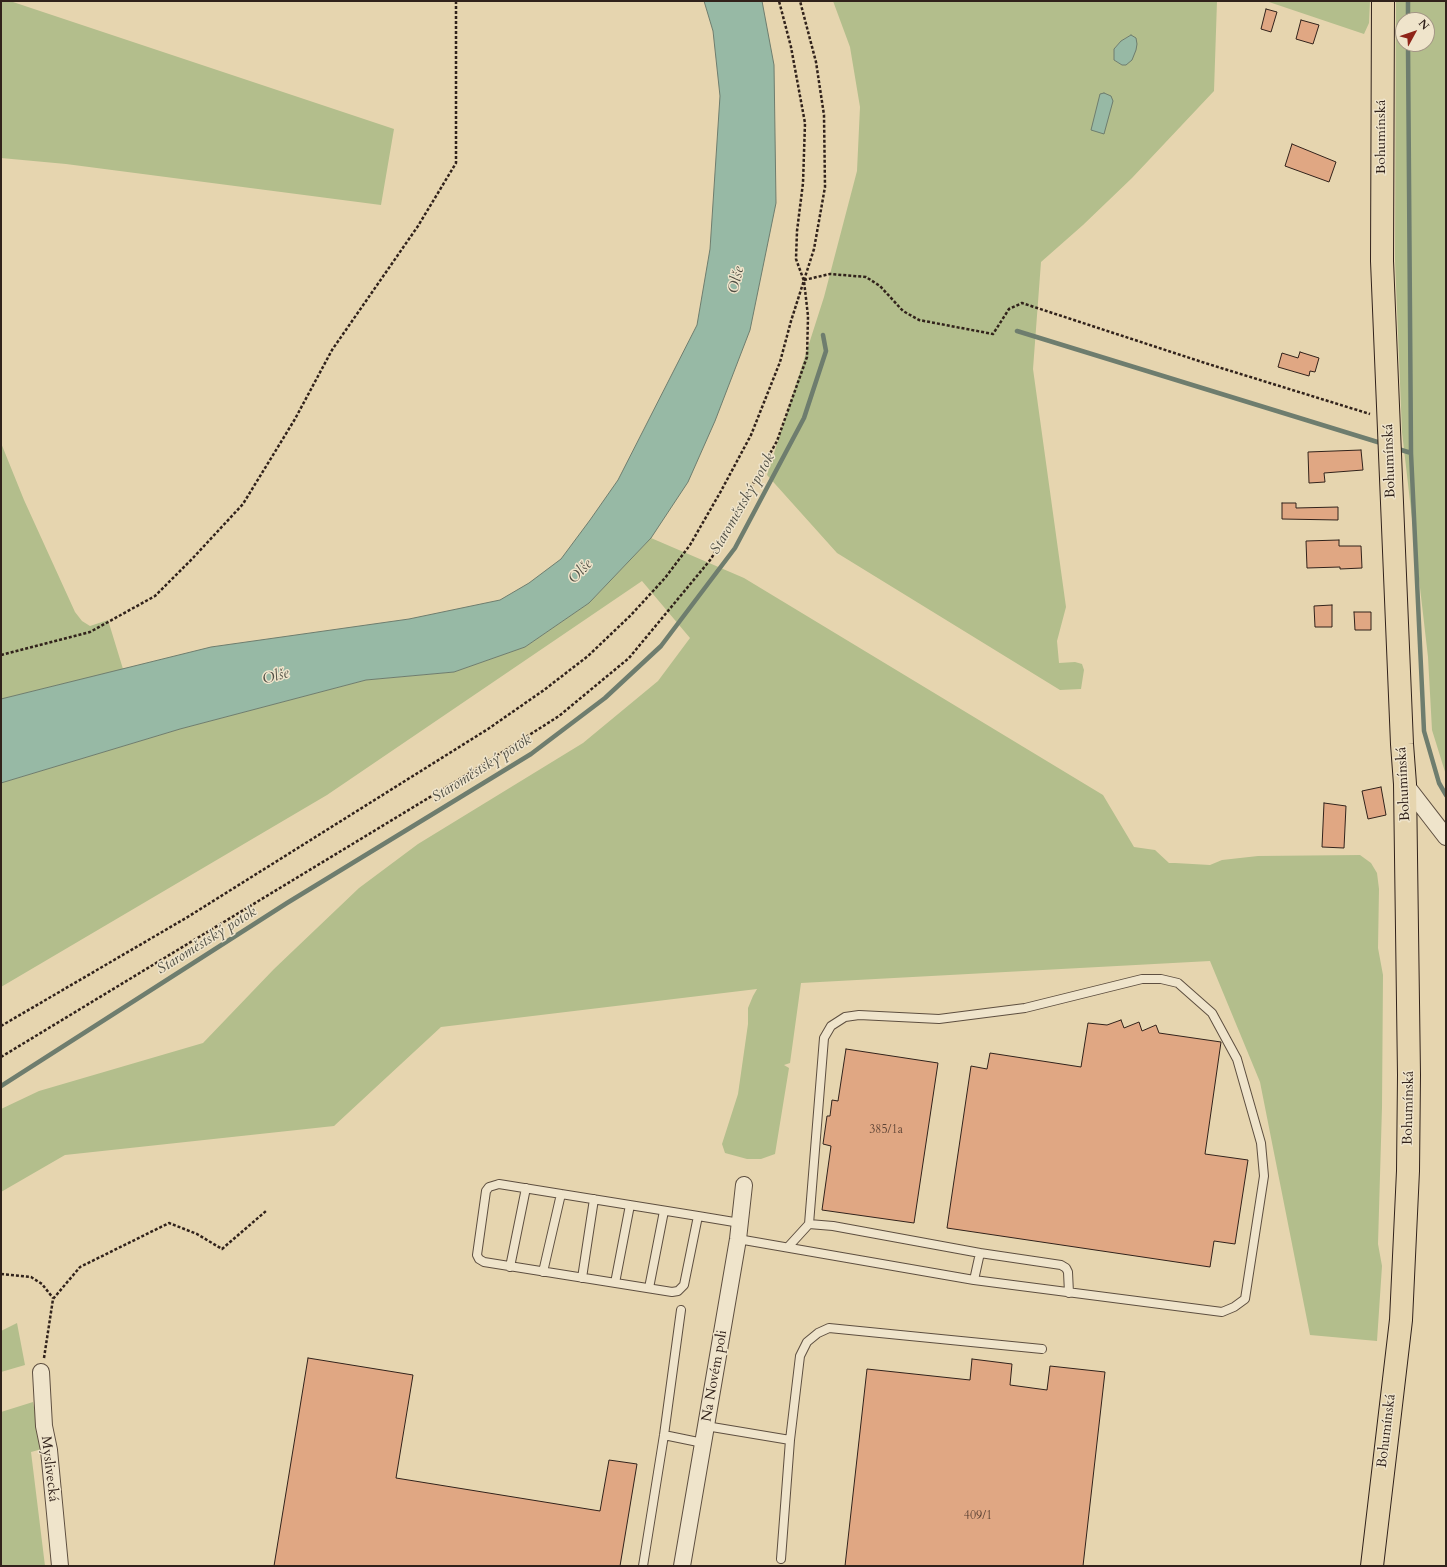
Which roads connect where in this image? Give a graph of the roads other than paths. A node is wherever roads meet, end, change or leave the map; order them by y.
1 (1383, 1) edge
2 (1405, 784) junction
3 (1446, 837) edge
4 (744, 1185) dead end
5 (526, 1188) junction
6 (561, 1194) junction
7 (594, 1199) junction
8 (630, 1205) junction
9 (664, 1211) junction
10 (698, 1216) junction
11 (740, 1223) junction
12 (810, 1224) junction
13 (738, 1239) junction
14 (788, 1247) junction
15 (980, 1253) junction
16 (510, 1267) junction
17 (543, 1272) junction
18 (582, 1278) junction
19 (974, 1280) junction
20 (615, 1283) junction
21 (649, 1288) junction
22 (1070, 1292) junction
23 (681, 1310) dead end
24 (1042, 1349) dead end
25 (41, 1372) road end
26 (706, 1426) junction
27 (664, 1436) junction
28 (790, 1440) junction
29 (703, 1443) junction
30 (781, 1559) dead end
31 (60, 1566) edge
32 (643, 1566) edge
33 (682, 1566) edge
34 (1372, 1566) edge

1 - 2 main road, Bohumínská
2 - 3 street
2 - 34 main road, Bohumínská
4 - 11 street, Na Novém poli
5 - 6 lane
5 - 16 lane
5 - 16 lane
6 - 7 lane
6 - 17 lane
7 - 8 lane
7 - 18 lane
8 - 9 lane
8 - 20 lane
9 - 10 lane
9 - 21 lane
10 - 11 lane
10 - 21 lane
11 - 13 street, Na Novém poli
12 - 14 lane
12 - 15 lane
12 - 22 lane
13 - 14 lane
13 - 26 street, Na Novém poli
14 - 19 lane
15 - 19 lane
15 - 22 lane
16 - 17 lane
17 - 18 lane
18 - 20 lane
19 - 22 lane
20 - 21 lane
23 - 27 lane
24 - 28 lane
25 - 31 street, Myslivecká
26 - 28 lane
26 - 29 street, Na Novém poli
27 - 29 lane
27 - 32 lane
28 - 30 lane
29 - 33 street, Na Novém poli

